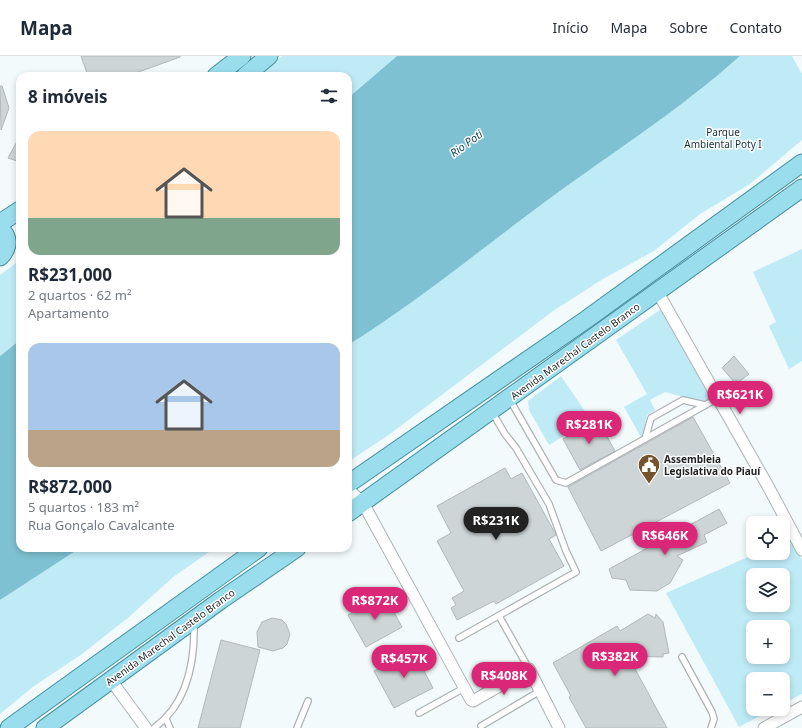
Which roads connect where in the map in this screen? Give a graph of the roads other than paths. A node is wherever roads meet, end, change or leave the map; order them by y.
1 (242, 56) edge
2 (269, 56) edge
3 (221, 72) edge
4 (250, 72) edge
5 (802, 163) edge
6 (802, 188) edge
7 (802, 198) edge
8 (16, 213) edge
9 (761, 218) junction
10 (0, 224) edge
11 (657, 290) junction
12 (587, 320) junction
13 (570, 331) junction
14 (599, 334) junction
15 (581, 347) junction
16 (718, 398) junction
17 (509, 399) junction
18 (705, 405) junction
19 (492, 411) junction
20 (645, 439) junction
21 (352, 481) edge
22 (352, 493) edge
23 (363, 503) junction
24 (352, 510) edge
25 (802, 550) edge
26 (253, 552) edge
27 (291, 552) edge
28 (499, 616) junction
29 (194, 620) junction
30 (146, 629) junction
31 (459, 638) dead end
32 (157, 647) junction
33 (682, 657) dead end
34 (529, 669) junction
35 (110, 679) junction
36 (464, 688) junction
37 (540, 691) junction
38 (308, 701) dead end
39 (802, 707) edge
40 (419, 713) dead end
41 (166, 719) junction
42 (481, 726) dead end
43 (9, 728) edge
44 (45, 728) edge
45 (146, 728) edge
46 (154, 728) edge
47 (170, 728) edge
48 (297, 728) edge
49 (559, 728) edge
50 (711, 728) edge
51 (764, 728) edge

1 - 3 main road
2 - 4 main road
5 - 12 main road, Avenida Marechal Castelo Branco
6 - 9 main road, Avenida Marechal Castelo Branco
7 - 9 main road
8 - 10 main road
9 - 11 main road, Avenida Marechal Castelo Branco
11 - 14 main road, Avenida Marechal Castelo Branco
11 - 16 street
12 - 13 main road, Avenida Marechal Castelo Branco
12 - 14 main road
13 - 15 main road
13 - 21 main road, Avenida Marechal Castelo Branco
14 - 15 main road, Avenida Marechal Castelo Branco
15 - 17 main road, Avenida Marechal Castelo Branco
16 - 18 lane
16 - 25 street
17 - 19 main road, Avenida Marechal Castelo Branco
17 - 20 lane
18 - 20 lane
18 - 20 lane
19 - 23 main road, Avenida Marechal Castelo Branco
19 - 28 lane
22 - 23 street
23 - 24 main road, Avenida Marechal Castelo Branco
23 - 36 street
26 - 30 main road, Avenida Marechal Castelo Branco
27 - 29 main road, Avenida Marechal Castelo Branco
28 - 31 lane
28 - 34 lane
29 - 32 main road, Avenida Marechal Castelo Branco
29 - 41 lane
30 - 32 main road
30 - 43 main road, Avenida Marechal Castelo Branco
32 - 35 main road, Avenida Marechal Castelo Branco
33 - 50 lane
34 - 36 street
34 - 37 street
35 - 44 main road, Avenida Marechal Castelo Branco
35 - 45 street
36 - 40 lane
37 - 42 lane
37 - 49 street
38 - 48 lane
39 - 51 street
41 - 46 lane
41 - 47 lane

